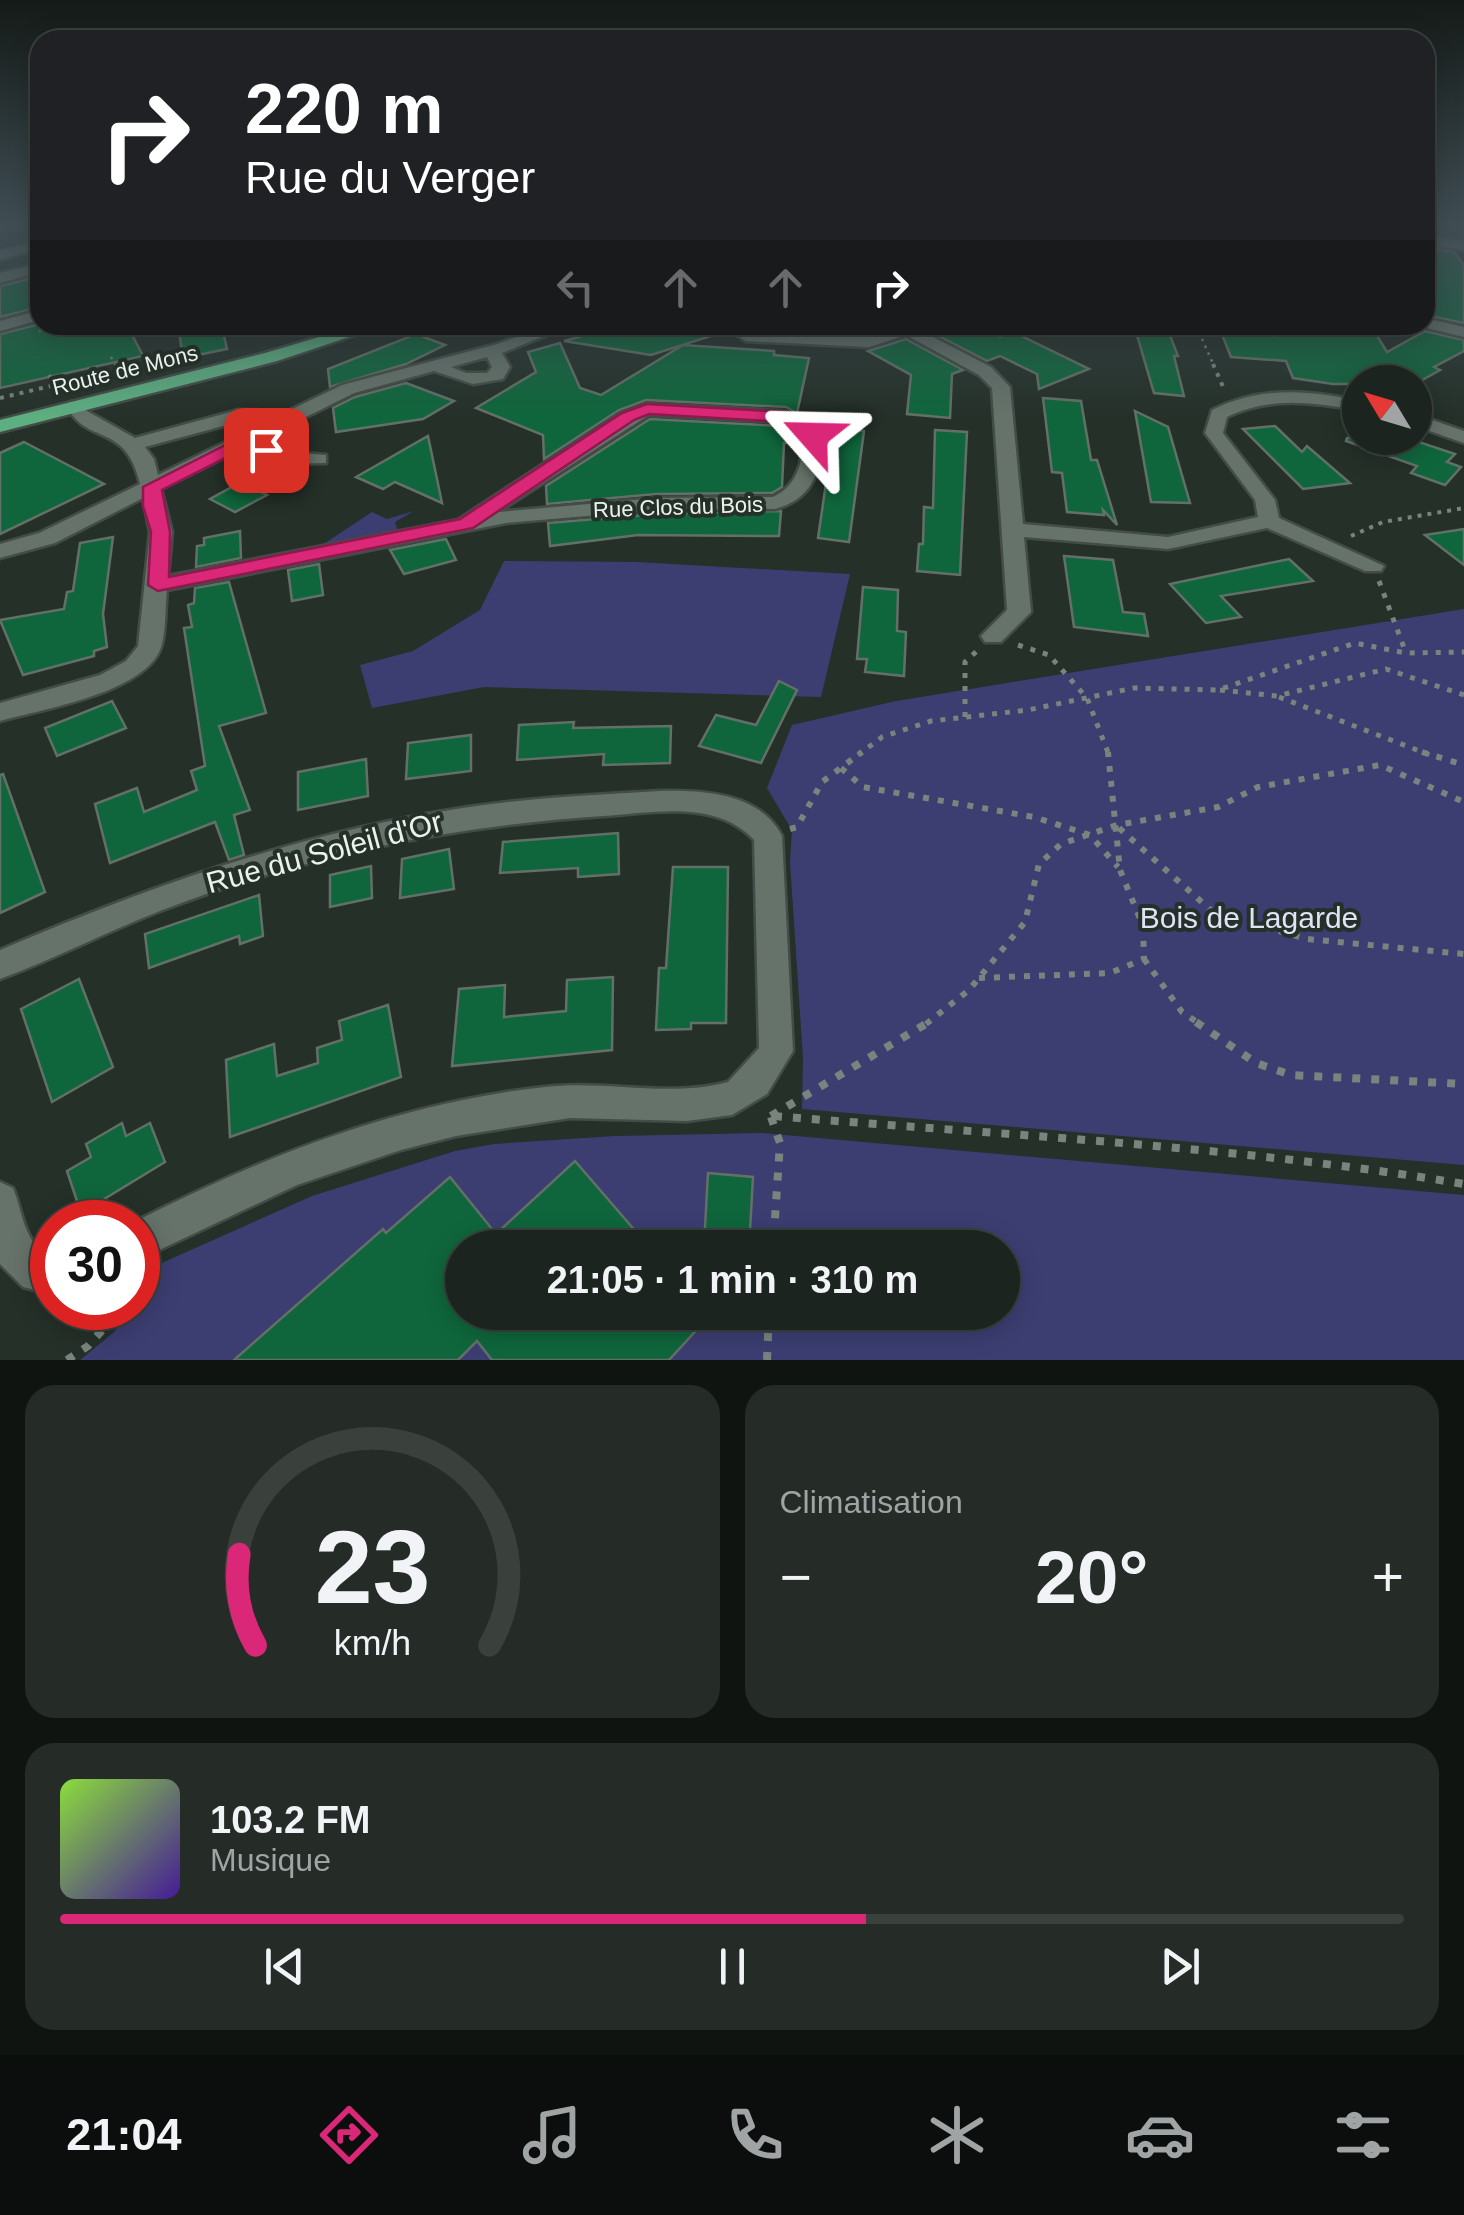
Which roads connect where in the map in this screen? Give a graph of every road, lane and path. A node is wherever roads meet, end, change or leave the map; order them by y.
1 (30, 318) edge
2 (0, 326) edge
3 (328, 335) edge
4 (536, 335) edge
5 (886, 335) edge
6 (916, 335) edge
7 (1200, 335) edge
8 (746, 336) dead end
9 (111, 358) dead end
10 (48, 375) dead end
11 (54, 386) junction
12 (0, 398) edge
13 (1342, 404) edge
14 (1232, 405) junction
15 (76, 406) junction
16 (292, 417) junction
17 (0, 426) edge
18 (1432, 426) edge
19 (1464, 437) edge
20 (247, 441) junction
21 (133, 444) junction
22 (319, 460) dead end
23 (152, 497) junction
24 (1464, 508) edge
25 (1269, 521) junction
26 (466, 524) junction
27 (1012, 530) junction
28 (1330, 545) junction
29 (0, 551) edge
30 (1373, 566) joint
31 (158, 585) junction
32 (993, 636) junction
33 (1464, 652) edge
34 (1406, 653) junction
35 (1218, 690) junction
36 (1464, 695) edge
37 (1277, 696) junction
38 (1088, 698) junction
39 (0, 712) edge
40 (965, 717) junction
41 (1464, 765) edge
42 (841, 768) junction
43 (1464, 802) edge
44 (1117, 826) junction
45 (1090, 835) junction
46 (768, 836) junction
47 (1120, 870) junction
48 (1464, 954) edge
49 (1144, 958) junction
50 (0, 965) edge
51 (980, 978) junction
52 (760, 1080) junction
53 (1464, 1084) edge
54 (771, 1116) junction
55 (1464, 1184) edge
56 (0, 1202) edge
57 (160, 1230) edge
58 (774, 1230) edge
59 (30, 1266) edge
60 (102, 1330) edge
61 (768, 1330) edge
62 (67, 1360) edge
63 (766, 1360) edge

1 - 2 street
3 - 15 main road, Route de Mons
4 - 16 street
5 - 8 street
6 - 27 street
7 - 14 path
9 - 11 path
10 - 11 path
11 - 12 path
13 - 14 street
14 - 25 street
15 - 17 main road, Route de Mons
15 - 21 street
16 - 20 street
16 - 21 street
18 - 19 street
20 - 22 street
20 - 23 street
21 - 23 street
23 - 29 street
23 - 31 street
24 - 28 path
25 - 27 street
25 - 28 street
26 - 26 street, Rue Clos du Bois
26 - 31 street, Rue Clos du Bois
27 - 32 street
28 - 30 street
30 - 34 path
31 - 39 street
32 - 38 path
32 - 40 path
33 - 34 path
34 - 35 path
35 - 37 path
35 - 38 path
36 - 37 path
37 - 41 path
38 - 40 path
38 - 44 path
40 - 42 path
42 - 45 path
42 - 46 path
43 - 44 path
44 - 45 path
44 - 47 path
44 - 48 path
45 - 47 path
45 - 51 path
46 - 50 street, Rue du Soleil d'Or
46 - 52 street
47 - 49 path
49 - 51 path
49 - 53 path
51 - 54 path
52 - 54 path
52 - 57 street
54 - 55 path
54 - 58 path
56 - 59 street
60 - 62 path
61 - 63 path

